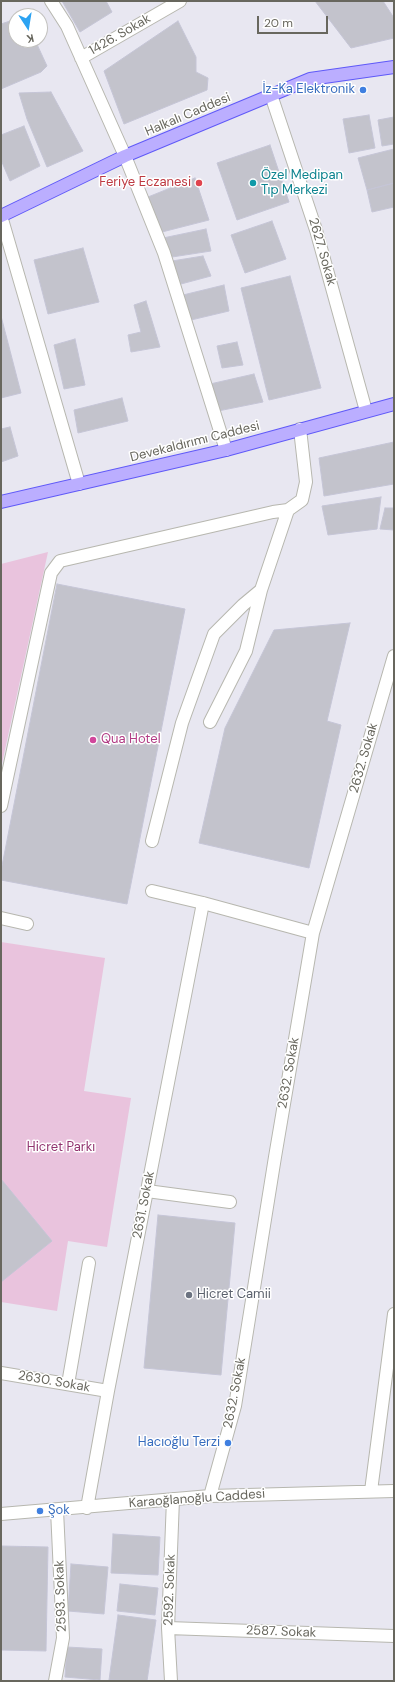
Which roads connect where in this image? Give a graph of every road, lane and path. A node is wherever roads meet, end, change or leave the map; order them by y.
1 (51, 1) edge
2 (180, 1) edge
3 (81, 58) junction
4 (394, 67) edge
5 (271, 95) junction
6 (125, 156) junction
7 (1, 216) edge
8 (394, 404) edge
9 (366, 411) junction
10 (300, 429) junction
11 (226, 450) junction
12 (79, 484) junction
13 (1, 502) edge
14 (288, 510) junction
15 (262, 590) junction
16 (394, 656) edge
17 (210, 722) dead end
18 (1, 806) edge
19 (152, 841) dead end
20 (152, 891) dead end
21 (203, 902) junction
22 (1, 918) edge
23 (27, 924) dead end
24 (313, 932) junction
25 (147, 1191) junction
26 (230, 1202) dead end
27 (89, 1263) dead end
28 (394, 1314) edge
29 (1, 1373) edge
30 (68, 1384) junction
31 (108, 1391) junction
32 (371, 1490) junction
33 (394, 1491) edge
34 (210, 1496) junction
35 (173, 1499) junction
36 (87, 1508) junction
37 (57, 1510) junction
38 (1, 1514) edge
39 (168, 1628) junction
40 (394, 1636) edge
41 (55, 1681) edge
42 (171, 1681) edge

1 - 3 street
2 - 3 street, 1426. Sokak
3 - 6 street
4 - 5 main road, Halkalı Caddesi
5 - 6 main road, Halkalı Caddesi
5 - 9 street, 2627. Sokak
6 - 7 main road, Halkalı Caddesi
6 - 11 street
7 - 12 street
8 - 9 main road, Devekaldırımı Caddesi
9 - 10 main road, Devekaldırımı Caddesi
10 - 11 main road, Devekaldırımı Caddesi
10 - 14 street
11 - 12 main road, Devekaldırımı Caddesi
12 - 13 main road, Devekaldırımı Caddesi
14 - 15 street
14 - 18 street
15 - 17 street
15 - 19 street
16 - 24 street, 2632. Sokak
20 - 21 street
21 - 24 street
21 - 25 street, 2631. Sokak
22 - 23 street
24 - 34 street, 2632. Sokak
25 - 26 street
25 - 31 street, 2631. Sokak
27 - 30 street
28 - 32 street
29 - 30 street, 2630. Sokak
30 - 31 street, 2630. Sokak
31 - 36 street, 2631. Sokak
32 - 33 street, Karaoğlanoğlu Caddesi
32 - 34 street, Karaoğlanoğlu Caddesi
34 - 35 street, Karaoğlanoğlu Caddesi
35 - 36 street, Karaoğlanoğlu Caddesi
35 - 39 street, 2592. Sokak
36 - 37 street, Karaoğlanoğlu Caddesi
37 - 38 street, Karaoğlanoğlu Caddesi
37 - 41 street, 2593. Sokak
39 - 40 street, 2587. Sokak
39 - 42 street, 2592. Sokak

